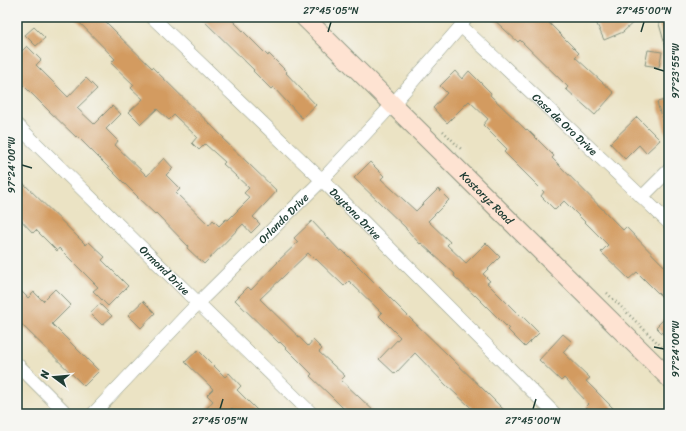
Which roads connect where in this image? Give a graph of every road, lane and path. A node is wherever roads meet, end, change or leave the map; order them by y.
1 (152, 17) edge
2 (304, 17) edge
3 (463, 22) edge
4 (393, 104) junction
5 (17, 125) edge
6 (669, 170) edge
7 (322, 180) junction
8 (642, 197) junction
9 (669, 223) edge
10 (198, 303) junction
11 (17, 364) edge
12 (669, 378) edge
13 (67, 414) edge
14 (93, 414) edge
15 (312, 414) edge
16 (555, 414) edge

1 - 7 street, Daytona Drive
2 - 4 main road, Kostoryz Road
3 - 4 street, Orlando Drive
3 - 8 street, Casa de Oro Drive
4 - 7 street, Orlando Drive
4 - 12 main road, Kostoryz Road
5 - 10 street, Ormond Drive
6 - 8 street
7 - 10 street, Orlando Drive
7 - 16 street, Daytona Drive
8 - 9 street, Casa de Oro Drive
10 - 14 street, Orlando Drive
10 - 15 street, Ormond Drive
11 - 13 street

